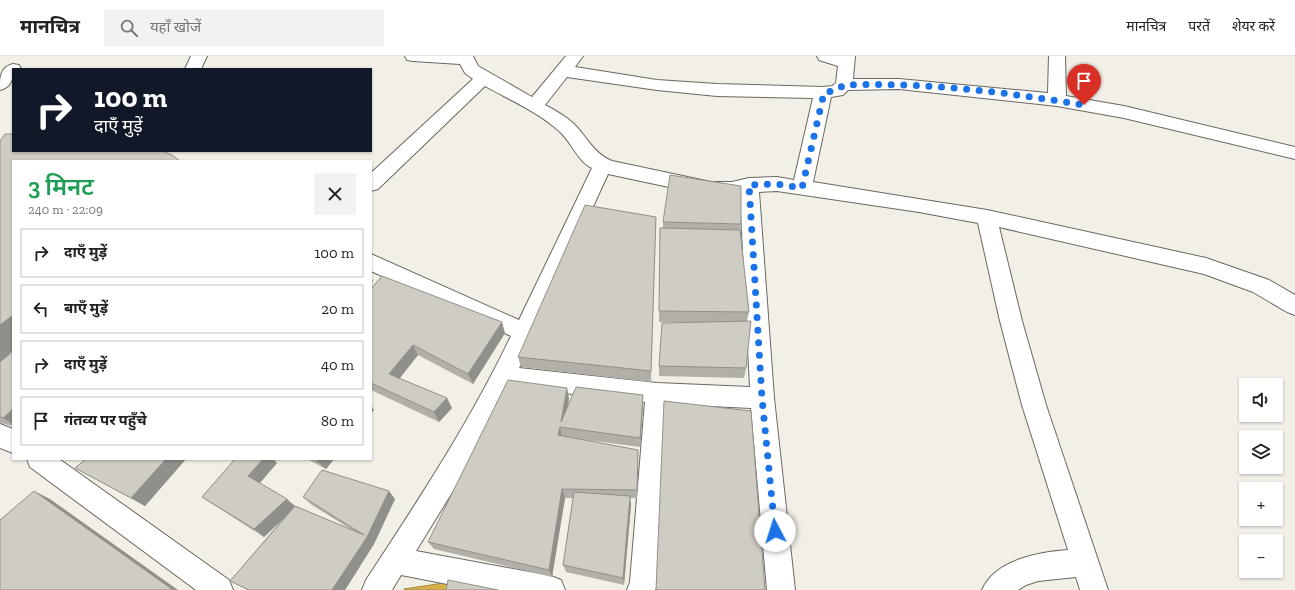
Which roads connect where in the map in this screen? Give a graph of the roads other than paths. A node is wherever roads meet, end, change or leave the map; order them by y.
1 (24, 56) edge
2 (199, 56) edge
3 (413, 56) edge
4 (575, 56) edge
5 (825, 56) edge
6 (1056, 56) edge
7 (466, 58) edge
8 (847, 59) edge
9 (14, 68) edge
10 (193, 68) edge
11 (12, 70) edge
12 (563, 71) junction
13 (484, 78) junction
14 (0, 84) edge
15 (844, 85) junction
16 (824, 93) junction
17 (1057, 100) junction
18 (534, 106) junction
19 (1295, 153) edge
20 (603, 165) junction
21 (372, 183) edge
22 (749, 185) junction
23 (802, 188) junction
24 (987, 217) junction
25 (372, 262) edge
26 (1295, 306) edge
27 (524, 332) junction
28 (504, 376) junction
29 (656, 393) junction
30 (762, 398) junction
31 (0, 434) edge
32 (12, 441) edge
33 (40, 460) edge
34 (396, 561) junction
35 (1085, 563) junction
36 (220, 590) edge
37 (376, 590) edge
38 (551, 590) edge
39 (640, 590) edge
40 (781, 590) edge
41 (996, 590) edge
42 (1094, 590) edge

1 - 9 street
2 - 10 street
3 - 7 street
4 - 12 street
5 - 8 street
6 - 17 street
7 - 13 street
8 - 15 street
11 - 14 street
12 - 16 street
12 - 18 street
13 - 18 street
13 - 21 street
15 - 16 street
15 - 17 street
16 - 23 street
17 - 19 street
18 - 20 street
20 - 22 street
20 - 27 street
22 - 23 street
22 - 30 street
23 - 24 street
24 - 26 street
24 - 35 street
25 - 27 street
27 - 28 street
28 - 29 street
28 - 34 street
29 - 30 street
29 - 39 street
30 - 40 street
31 - 32 street
33 - 36 street
34 - 37 street
34 - 38 street
35 - 41 street
35 - 42 street

